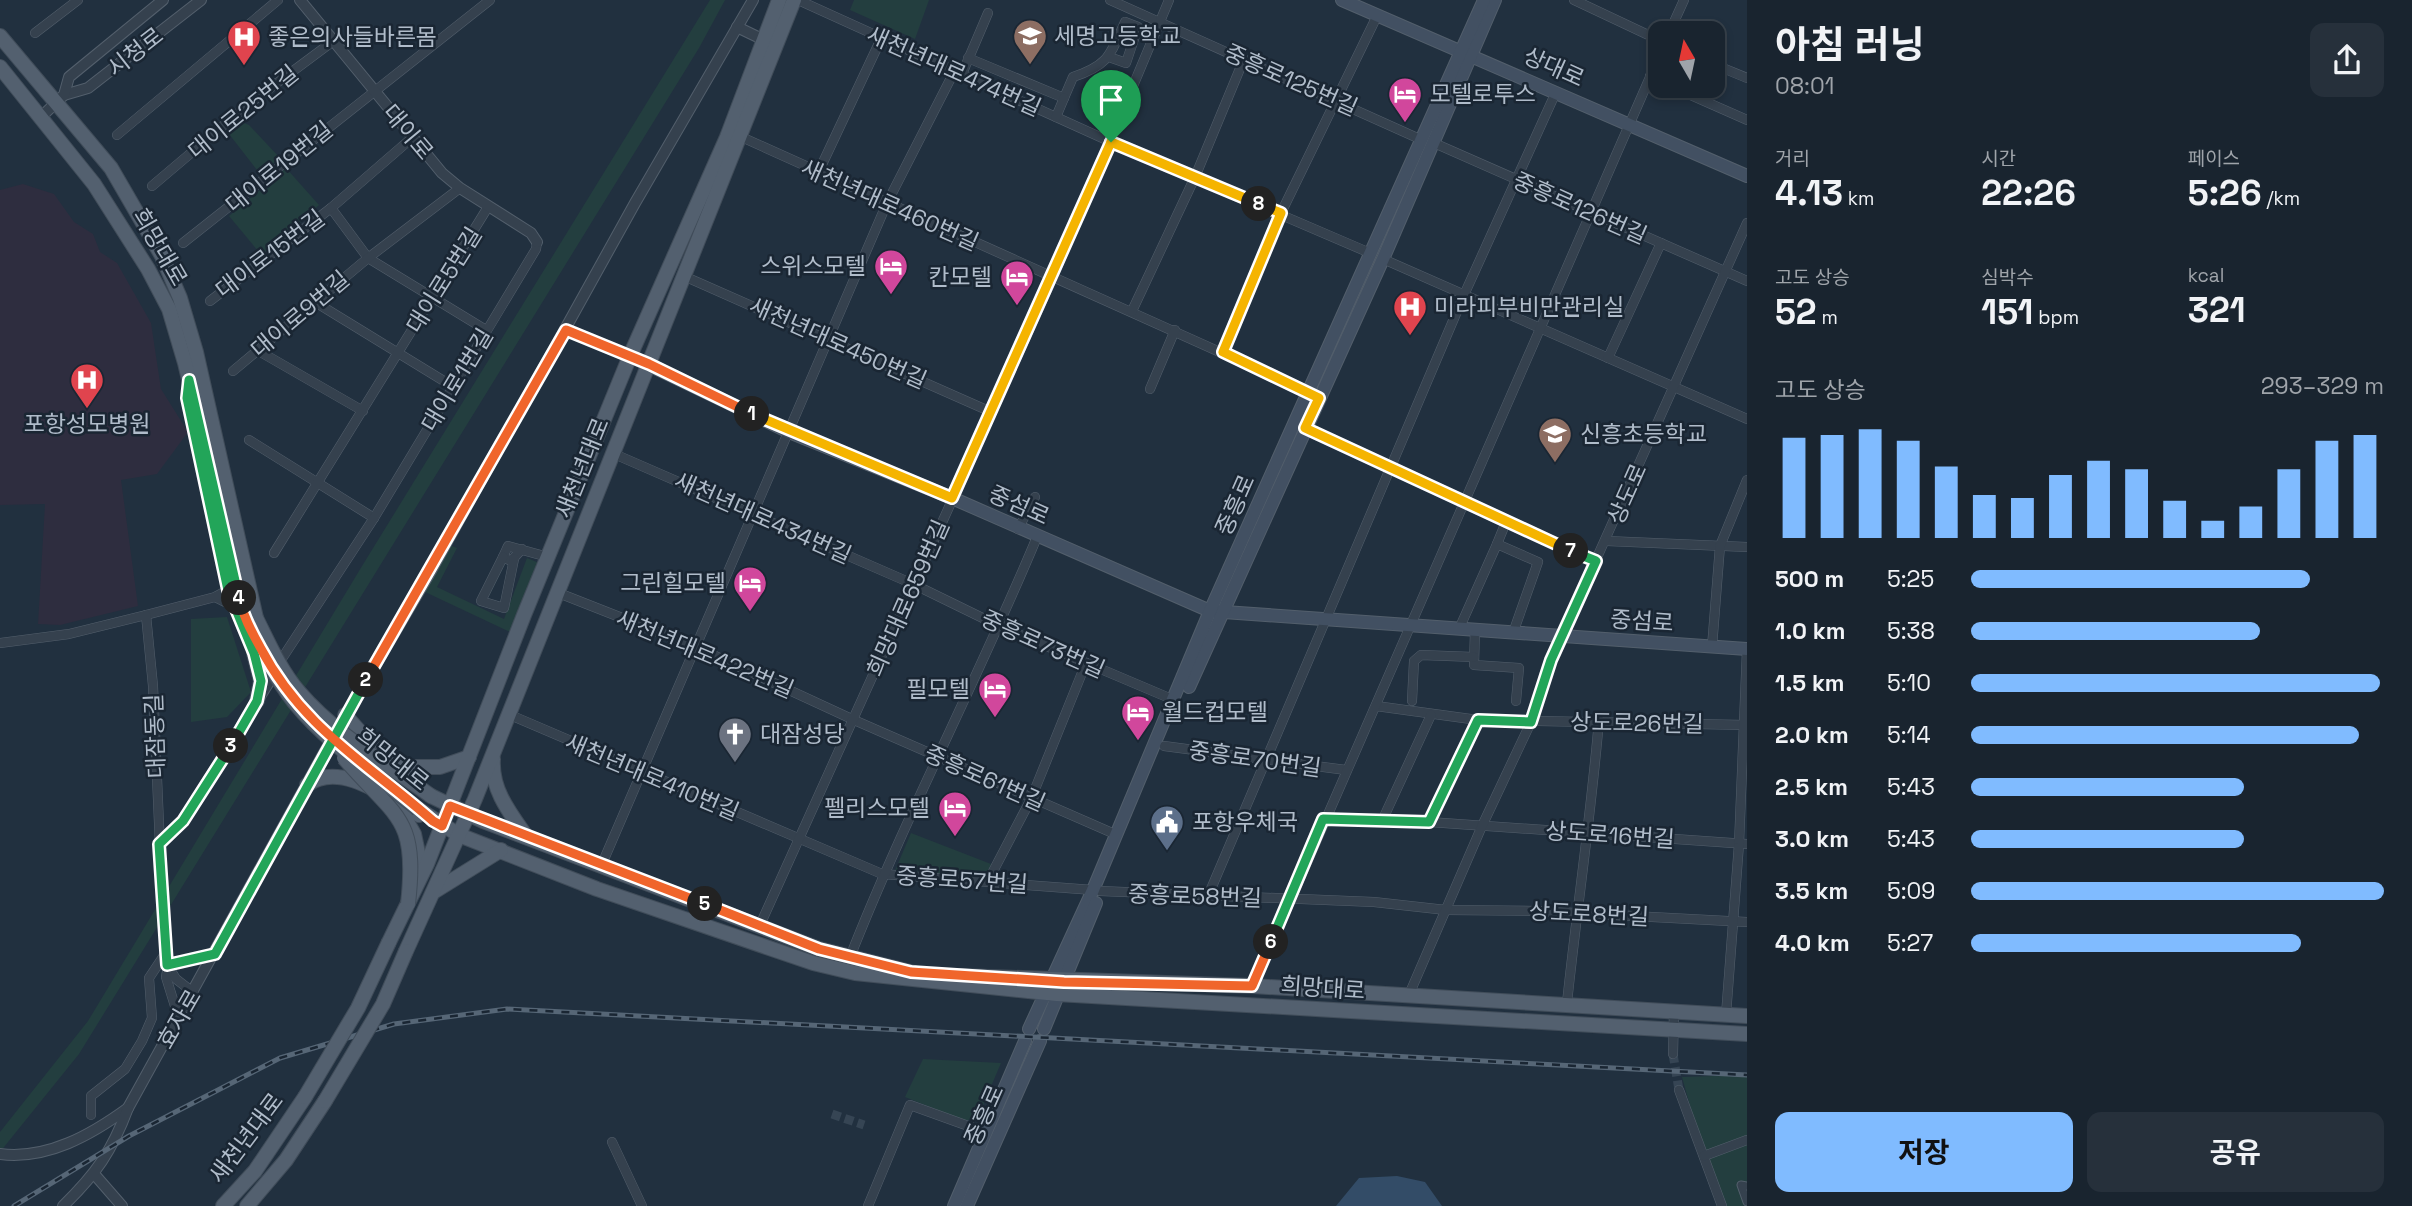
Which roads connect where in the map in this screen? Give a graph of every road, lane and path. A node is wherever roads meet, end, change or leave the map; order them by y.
1 (78, 0) edge
2 (163, 0) edge
3 (201, 0) edge
4 (278, 0) edge
5 (300, 0) edge
6 (490, 0) edge
7 (753, 0) edge
8 (779, 0) edge
9 (796, 0) edge
10 (1110, 0) edge
11 (1169, 0) edge
12 (1342, 0) edge
13 (1484, 0) edge
14 (1495, 0) edge
15 (1574, 0) edge
16 (1684, 0) edge
17 (1596, 5) edge
18 (988, 13) dead end
19 (1377, 16) junction
20 (1159, 21) junction
21 (1674, 21) edge
22 (737, 27) junction
23 (34, 33) dead end
24 (1648, 34) edge
25 (0, 36) edge
26 (335, 39) junction
27 (881, 39) junction
28 (764, 40) junction
29 (1131, 48) junction
30 (1466, 52) junction
31 (1146, 54) junction
32 (1110, 57) junction
33 (968, 58) junction
34 (1244, 59) junction
35 (0, 68) edge
36 (1726, 70) edge
37 (958, 73) junction
38 (1747, 79) edge
39 (1648, 80) edge
40 (374, 91) junction
41 (1556, 92) junction
42 (1064, 98) junction
43 (1697, 98) edge
44 (60, 99) junction
45 (1335, 100) junction
46 (1056, 117) junction
47 (40, 118) junction
48 (1747, 120) edge
49 (1629, 122) junction
50 (734, 134) junction
51 (117, 135) dead end
52 (413, 137) junction
53 (1428, 141) junction
54 (1111, 142) junction
55 (818, 173) junction
56 (1747, 176) edge
57 (1195, 177) junction
58 (1517, 179) junction
59 (152, 186) dead end
60 (460, 188) junction
61 (887, 203) junction
62 (488, 207) junction
63 (331, 208) junction
64 (1590, 211) junction
65 (1281, 213) junction
66 (1747, 223) edge
67 (537, 242) joint
68 (183, 243) dead end
69 (1661, 243) junction
70 (1370, 253) junction
71 (368, 258) junction
72 (1382, 259) junction
73 (1727, 272) junction
74 (686, 277) junction
75 (1053, 277) junction
76 (1747, 281) edge
77 (1464, 295) junction
78 (434, 297) junction
79 (210, 300) dead end
80 (315, 302) junction
81 (1132, 311) junction
82 (1542, 328) junction
83 (486, 330) junction
84 (566, 330) junction
85 (1175, 331) junction
86 (829, 338) junction
87 (257, 350) junction
88 (399, 352) junction
89 (1223, 352) junction
90 (630, 356) junction
91 (1608, 358) junction
92 (649, 364) junction
93 (233, 371) dead end
94 (196, 379) junction
95 (452, 386) junction
96 (1674, 387) junction
97 (1150, 388) dead end
98 (1314, 395) junction
99 (363, 411) junction
100 (989, 411) junction
101 (1747, 419) edge
102 (1305, 428) junction
103 (789, 432) junction
104 (249, 440) dead end
105 (612, 453) junction
106 (1391, 469) junction
107 (1747, 480) edge
108 (318, 483) junction
109 (1035, 497) dead end
110 (952, 498) junction
111 (1462, 501) junction
112 (753, 513) junction
113 (374, 517) junction
114 (1506, 522) junction
115 (1018, 528) junction
116 (1037, 537) junction
117 (1607, 541) junction
118 (1497, 544) junction
119 (1720, 546) junction
120 (1747, 547) edge
121 (522, 549) junction
122 (274, 553) dead end
123 (503, 557) junction
124 (548, 557) junction
125 (514, 559) junction
126 (1596, 561) junction
127 (913, 584) junction
128 (556, 592) junction
129 (222, 594) junction
130 (1215, 612) junction
131 (146, 615) junction
132 (1327, 619) junction
133 (251, 620) junction
134 (999, 626) junction
135 (1408, 626) junction
136 (1460, 629) junction
137 (1475, 630) junction
138 (1513, 633) junction
139 (1562, 636) junction
140 (0, 643) edge
141 (696, 647) junction
142 (1712, 647) junction
143 (1747, 649) edge
144 (254, 653) junction
145 (1474, 657) junction
146 (280, 659) junction
147 (1086, 663) junction
148 (268, 671) junction
149 (1174, 700) junction
150 (257, 701) junction
151 (1412, 701) dead end
152 (1516, 701) dead end
153 (1376, 706) junction
154 (508, 714) junction
155 (345, 715) junction
156 (1431, 715) junction
157 (854, 720) junction
158 (1478, 720) junction
159 (1600, 720) junction
160 (1531, 722) junction
161 (1745, 725) edge
162 (330, 734) junction
163 (1164, 746) junction
164 (493, 753) junction
165 (938, 756) junction
166 (469, 757) junction
167 (1265, 761) junction
168 (400, 767) junction
169 (1346, 770) junction
170 (642, 771) junction
171 (307, 785) junction
172 (1031, 799) junction
173 (396, 802) junction
174 (447, 804) junction
175 (468, 814) junction
176 (1323, 819) junction
177 (1382, 821) junction
178 (1429, 822) junction
179 (438, 824) junction
180 (1482, 826) junction
181 (1590, 834) junction
182 (458, 835) junction
183 (1117, 835) junction
184 (526, 836) junction
185 (797, 839) junction
186 (159, 844) junction
187 (1743, 844) edge
188 (501, 850) junction
189 (602, 864) junction
190 (883, 874) junction
191 (422, 875) junction
192 (988, 881) junction
193 (1096, 891) junction
194 (434, 892) junction
195 (1208, 896) junction
196 (1290, 899) junction
197 (408, 904) junction
198 (1447, 910) junction
199 (1576, 913) junction
200 (1732, 921) junction
201 (1747, 922) edge
202 (760, 925) junction
203 (165, 954) junction
204 (215, 954) junction
205 (850, 957) junction
206 (167, 965) junction
207 (1252, 986) junction
208 (1054, 987) junction
209 (194, 993) junction
210 (1408, 997) junction
211 (1567, 1003) junction
212 (1674, 1012) junction
213 (1726, 1015) junction
214 (1747, 1016) edge
215 (180, 1019) junction
216 (1672, 1031) junction
217 (1747, 1034) edge
218 (1673, 1054) tunnel mouth
219 (1679, 1090) tunnel mouth
220 (128, 1108) junction
221 (91, 1115) dead end
222 (985, 1132) junction
223 (1747, 1140) edge
224 (612, 1142) dead end
225 (0, 1154) edge
226 (1704, 1156) junction
227 (95, 1175) junction
228 (1747, 1186) edge
229 (1747, 1202) edge
230 (63, 1206) edge
231 (122, 1206) edge
232 (223, 1206) edge
233 (247, 1206) edge
234 (642, 1206) edge
235 (868, 1206) edge
236 (954, 1206) edge
237 (967, 1206) edge
238 (1722, 1206) edge

1 - 23 street
2 - 44 street, 시청로
3 - 44 street, 시청로
4 - 51 street
5 - 26 street, 대이로
6 - 40 street, 대이로19번길
7 - 22 street
8 - 28 main road, 새천년대로
9 - 27 street, 새천년대로474번길
9 - 50 main road, 새천년대로
10 - 20 street, 중흥로125번길
11 - 20 street, 희망대로659번길
12 - 19 main road, 상대로
13 - 30 main road, 중흥로
14 - 30 main road, 중흥로
15 - 17 street
16 - 21 street
17 - 24 street
18 - 33 street
19 - 30 main road, 상대로
19 - 45 street
20 - 31 street, 희망대로659번길
20 - 34 street, 중흥로125번길
22 - 28 street
22 - 84 street
25 - 44 main road, 희망대로
26 - 40 street, 대이로
26 - 59 street, 대이로25번길
27 - 37 street, 새천년대로474번길
27 - 55 street
28 - 50 main road, 새천년대로
29 - 31 street
29 - 32 street
29 - 32 street
30 - 41 main road, 상대로
30 - 53 main road, 중흥로
31 - 54 street, 희망대로659번길
32 - 42 street
33 - 37 street
33 - 42 street
34 - 45 street, 중흥로125번길
34 - 57 street
35 - 47 main road, 희망대로
36 - 38 street
37 - 46 street, 새천년대로474번길
37 - 61 street
39 - 49 street
40 - 52 street, 대이로
40 - 68 street, 대이로19번길
41 - 49 main road, 상대로
41 - 58 street
42 - 46 street
43 - 48 street
44 - 47 street, 시청로
44 - 94 main road, 희망대로
45 - 53 street, 중흥로125번길
45 - 65 street
46 - 54 street, 새천년대로474번길
47 - 94 main road, 희망대로
49 - 56 main road, 상대로
49 - 64 street
50 - 55 street, 새천년대로460번길
50 - 74 main road, 새천년대로
50 - 90 main road, 새천년대로
52 - 60 street, 대이로
52 - 63 street, 대이로15번길
53 - 58 street, 중흥로126번길
53 - 70 main road, 중흥로
53 - 72 main road, 중흥로
54 - 57 street, 새천년대로474번길
54 - 75 street, 희망대로659번길
55 - 61 street, 새천년대로460번길
57 - 65 street, 새천년대로474번길
57 - 81 street
58 - 64 street, 중흥로126번길
58 - 77 street
60 - 62 street, 대이로
60 - 71 street, 대이로9번길
61 - 75 street, 새천년대로460번길
61 - 86 street
62 - 67 street, 대이로
62 - 78 street, 대이로5번길
63 - 71 street, 대이로15번길
63 - 79 street, 대이로15번길
64 - 69 street, 중흥로126번길
64 - 82 street
65 - 70 street, 새천년대로474번길
65 - 89 street
66 - 73 street, 상도로
67 - 83 street, 대이로1번길
69 - 73 street, 중흥로126번길
69 - 91 street
70 - 98 main road, 중흥로
71 - 78 street, 대이로9번길
71 - 80 street, 대이로9번길
72 - 77 street
72 - 98 main road, 중흥로
73 - 76 street, 중흥로126번길
73 - 96 street, 상도로
74 - 86 street, 새천년대로450번길
74 - 92 main road, 새천년대로
75 - 81 street, 새천년대로460번길
75 - 100 street, 희망대로659번길
77 - 82 street
77 - 106 street
78 - 83 street, 대이로9번길
78 - 88 street, 대이로5번길
80 - 87 street, 대이로9번길
80 - 88 street, 대이로5번길
81 - 85 street, 새천년대로460번길
82 - 91 street
82 - 111 street
83 - 95 street, 대이로1번길
84 - 90 street
84 - 155 street, 희망대로
85 - 89 street, 새천년대로460번길
85 - 97 street
86 - 100 street, 새천년대로450번길
86 - 103 street
87 - 93 street, 대이로9번길
87 - 99 street
88 - 95 street, 대이로5번길
88 - 99 street, 대이로5번길
89 - 98 street, 새천년대로460번길
90 - 92 main road, 중섬로
90 - 124 main road, 새천년대로
91 - 96 street
92 - 103 main road, 중섬로
92 - 105 main road, 새천년대로
94 - 129 main road
94 - 133 main road, 희망대로
94 - 146 main road
95 - 113 street, 대이로1번길
96 - 101 street
96 - 117 street, 상도로
98 - 102 main road, 중흥로
98 - 130 main road, 중흥로
99 - 108 street, 대이로5번길
100 - 110 street, 희망대로659번길
102 - 106 street
102 - 130 main road, 중흥로
103 - 110 main road, 중섬로
103 - 112 street
104 - 108 street
105 - 112 street, 새천년대로434번길
105 - 128 main road, 새천년대로
106 - 111 street
106 - 132 street
107 - 119 street
108 - 113 street
108 - 122 street, 대이로5번길
109 - 115 street
110 - 115 main road, 중섬로
110 - 127 street, 희망대로659번길
111 - 114 street
111 - 135 street
112 - 127 street, 새천년대로434번길
112 - 141 street
113 - 146 street, 대이로1번길
114 - 118 street
114 - 126 street
115 - 116 main road, 중섬로
116 - 130 main road, 중섬로
116 - 134 street
117 - 119 street
117 - 126 street, 상도로
118 - 136 street
118 - 138 street
119 - 120 street
119 - 142 street
121 - 123 street
121 - 124 street
121 - 125 street
123 - 125 street
123 - 125 street
124 - 166 main road, 새천년대로
126 - 139 street, 상도로
127 - 134 street, 중흥로73번길
127 - 157 street, 희망대로659번길
128 - 141 street, 새천년대로422번길
128 - 154 main road, 새천년대로
129 - 131 street
129 - 144 main road
130 - 132 main road, 중섬로
130 - 149 main road, 중흥로
130 - 163 main road, 중흥로
131 - 140 street
131 - 186 street, 대잠동길
132 - 135 main road, 중섬로
132 - 167 street
133 - 162 main road, 희망대로, bridge
133 - 174 main road, 희망대로, bridge
134 - 147 street, 중흥로73번길
134 - 165 street
135 - 136 main road, 중섬로
135 - 153 street
136 - 137 main road, 중섬로
137 - 138 main road, 중섬로
137 - 145 street
138 - 139 main road, 중섬로
139 - 142 main road, 중섬로
139 - 160 street, 상도로
141 - 157 street, 새천년대로422번길
141 - 170 street
142 - 143 main road, 중섬로
143 - 161 street, 중섬로
144 - 148 main road
144 - 150 main road
145 - 151 street
145 - 152 street
146 - 148 main road
147 - 149 street, 중흥로73번길
147 - 172 street
148 - 150 street
149 - 183 main road, 중흥로
150 - 186 street
153 - 156 street, 상도로26번길
153 - 169 street, 중흥로58번길
154 - 164 main road, 새천년대로
154 - 170 street, 새천년대로410번길
155 - 162 street, 희망대로
155 - 168 main road
156 - 158 street, 상도로26번길
156 - 177 street
157 - 165 street, 중흥로61번길
157 - 185 street, 희망대로659번길
158 - 160 street, 상도로26번길
158 - 178 street
159 - 160 street, 상도로26번길
159 - 161 street, 상도로26번길
159 - 181 street
160 - 180 street, 상도로
161 - 187 street
162 - 171 street, 효자로
162 - 179 main road, 희망대로, bridge
162 - 197 main road, bridge
163 - 167 street, 중흥로70번길
163 - 193 main road, 중흥로
164 - 175 main road, 새천년대로
164 - 184 main road
165 - 172 street, 중흥로61번길
165 - 190 street
166 - 168 main road
166 - 174 main road, 새천년대로
167 - 169 street, 중흥로70번길
167 - 195 street
168 - 174 main road
169 - 176 street, 중흥로58번길
170 - 185 street, 새천년대로410번길
170 - 189 street
171 - 173 main road
171 - 204 street, 효자로
172 - 183 street, 중흥로61번길
172 - 192 street
173 - 179 main road
173 - 191 main road
174 - 175 main road, 희망대로
174 - 179 main road, 새천년대로
175 - 182 main road, 새천년대로
175 - 184 main road, 희망대로
176 - 177 street, 상도로16번길
176 - 196 street, 중흥로58번길
177 - 178 street, 상도로16번길
178 - 180 street, 상도로16번길
179 - 182 main road, 희망대로
179 - 191 main road, 새천년대로
180 - 181 street, 상도로16번길
180 - 198 street, 상도로
181 - 187 street, 상도로16번길
181 - 199 street
182 - 188 main road, 희망대로
182 - 194 main road, 새천년대로
183 - 193 main road, 중흥로
184 - 189 main road, 희망대로
185 - 190 street, 중흥로57번길
185 - 202 street, 희망대로659번길
186 - 203 street, 대잠동길
187 - 200 street
188 - 194 main road
188 - 208 main road, 희망대로
189 - 202 main road, 희망대로
190 - 192 street, 중흥로57번길
190 - 205 street
191 - 197 main road, 새천년대로
192 - 193 street, 중흥로57번길
193 - 195 street, 중흥로58번길
193 - 208 main road, 중흥로
194 - 233 main road, 새천년대로, bridge
195 - 196 street, 중흥로58번길
196 - 198 street, 중흥로58번길
196 - 207 street, 중흥로58번길
197 - 232 main road, 새천년대로, bridge
198 - 199 street, 상도로8번길
198 - 210 street, 상도로
199 - 200 street, 상도로8번길
199 - 211 street
200 - 201 street, 상도로8번길
200 - 213 street
202 - 205 main road, 희망대로
203 - 206 street, 대잠동길
203 - 221 street
204 - 206 street
204 - 209 street, 효자로
205 - 208 main road, 희망대로
206 - 209 street
206 - 215 street, 대잠동길
207 - 208 main road, 희망대로
207 - 210 main road, 희망대로
208 - 216 main road, 희망대로
208 - 222 main road, 중흥로
208 - 237 main road, 중흥로
209 - 215 street, 효자로
210 - 211 main road, 희망대로
211 - 212 main road, 희망대로
212 - 213 main road, 희망대로
212 - 216 street
213 - 214 main road, 희망대로
215 - 220 street, 효자로
216 - 217 main road, 희망대로
216 - 218 street
219 - 226 street
220 - 225 street, 효자로
220 - 227 street
222 - 235 street
222 - 236 main road, 중흥로
223 - 226 street
224 - 234 street
226 - 238 street
227 - 230 street
227 - 231 street
228 - 229 street

